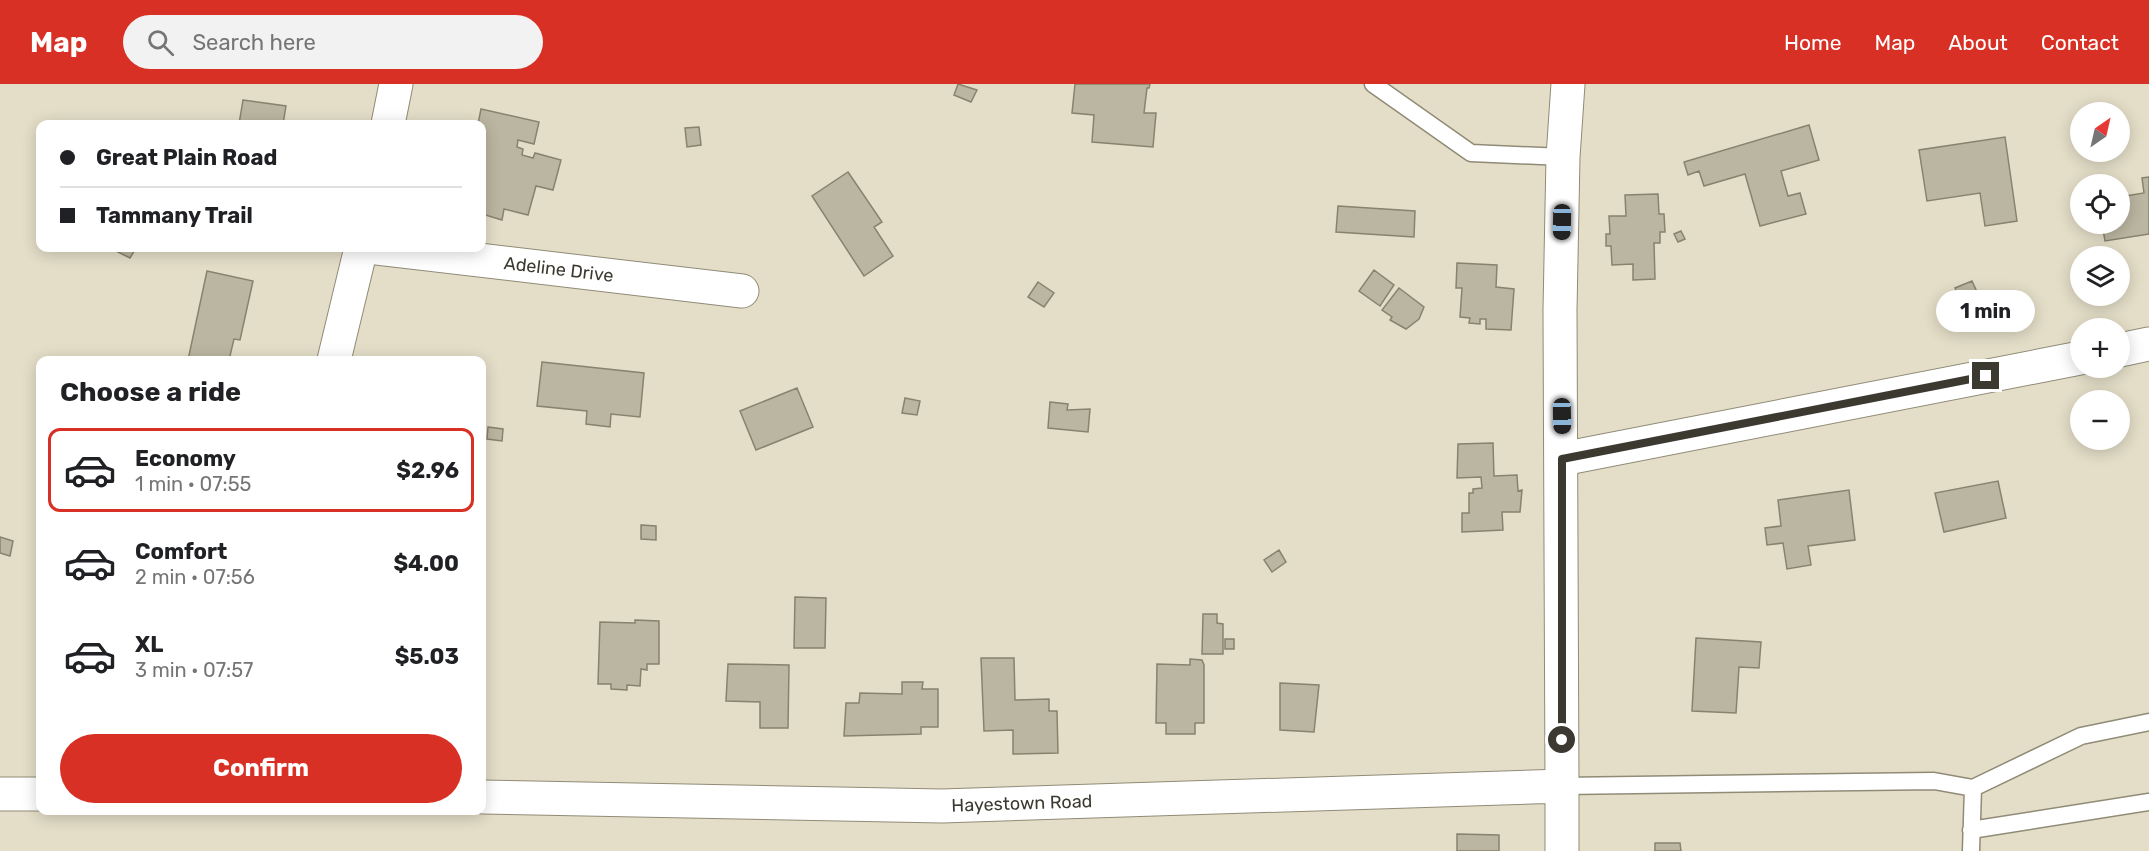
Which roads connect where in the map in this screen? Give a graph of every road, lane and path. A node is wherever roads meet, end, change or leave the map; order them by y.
1 (396, 84) edge
2 (1373, 84) edge
3 (1568, 84) edge
4 (389, 120) edge
5 (1563, 157) junction
6 (360, 252) edge
7 (411, 252) edge
8 (742, 291) dead end
9 (2149, 344) edge
10 (2130, 348) edge
11 (335, 356) edge
12 (2070, 360) edge
13 (1562, 459) junction
14 (2149, 722) edge
15 (1562, 786) junction
16 (1973, 788) junction
17 (0, 794) edge
18 (36, 794) edge
19 (486, 798) edge
20 (2149, 802) edge
21 (1971, 830) junction
22 (1562, 851) edge
23 (1971, 851) edge

1 - 4 street
2 - 5 lane
3 - 5 street
5 - 13 street
6 - 11 street
7 - 8 street, Adeline Drive
9 - 10 street
12 - 13 street
13 - 15 street
14 - 16 lane
15 - 16 lane
15 - 19 street, Hayestown Road
15 - 22 street
16 - 21 lane
17 - 18 street
20 - 21 lane
21 - 23 lane

